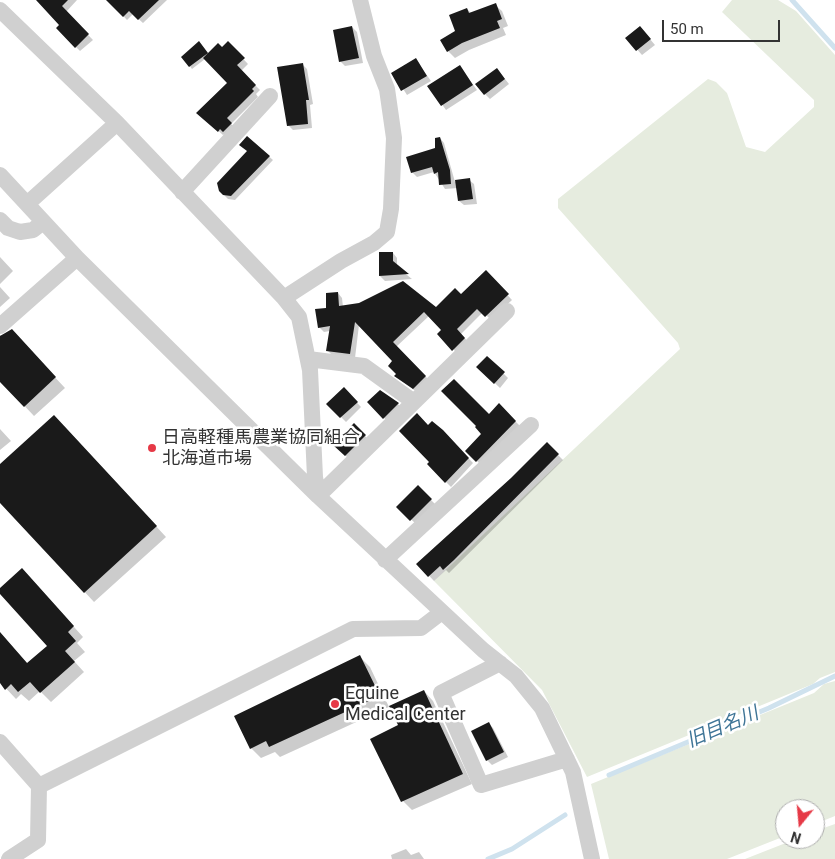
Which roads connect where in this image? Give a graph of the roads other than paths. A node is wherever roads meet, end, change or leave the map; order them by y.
1 (360, 0) edge
2 (0, 10) edge
3 (270, 96) dead end
4 (117, 123) junction
5 (3, 183) edge
6 (182, 192) junction
7 (27, 204) junction
8 (0, 220) edge
9 (43, 222) junction
10 (77, 258) junction
11 (284, 298) junction
12 (507, 311) dead end
13 (0, 326) edge
14 (308, 359) junction
15 (414, 402) junction
16 (531, 424) dead end
17 (318, 496) junction
18 (385, 560) junction
19 (442, 612) junction
20 (500, 664) junction
21 (0, 742) edge
22 (567, 759) junction
23 (39, 786) junction
24 (9, 859) edge
25 (592, 859) edge

1 - 11 street
2 - 4 street
3 - 6 street
4 - 6 street
4 - 7 street
5 - 7 street
6 - 11 street
7 - 9 street
8 - 9 street
9 - 10 street
10 - 13 street
10 - 17 street
11 - 14 street
12 - 15 street
14 - 15 street
14 - 17 street
15 - 17 street
16 - 18 street
17 - 18 street
18 - 19 street
19 - 20 street
19 - 23 street
20 - 22 street
20 - 22 street
21 - 23 street
22 - 25 street
23 - 24 street

